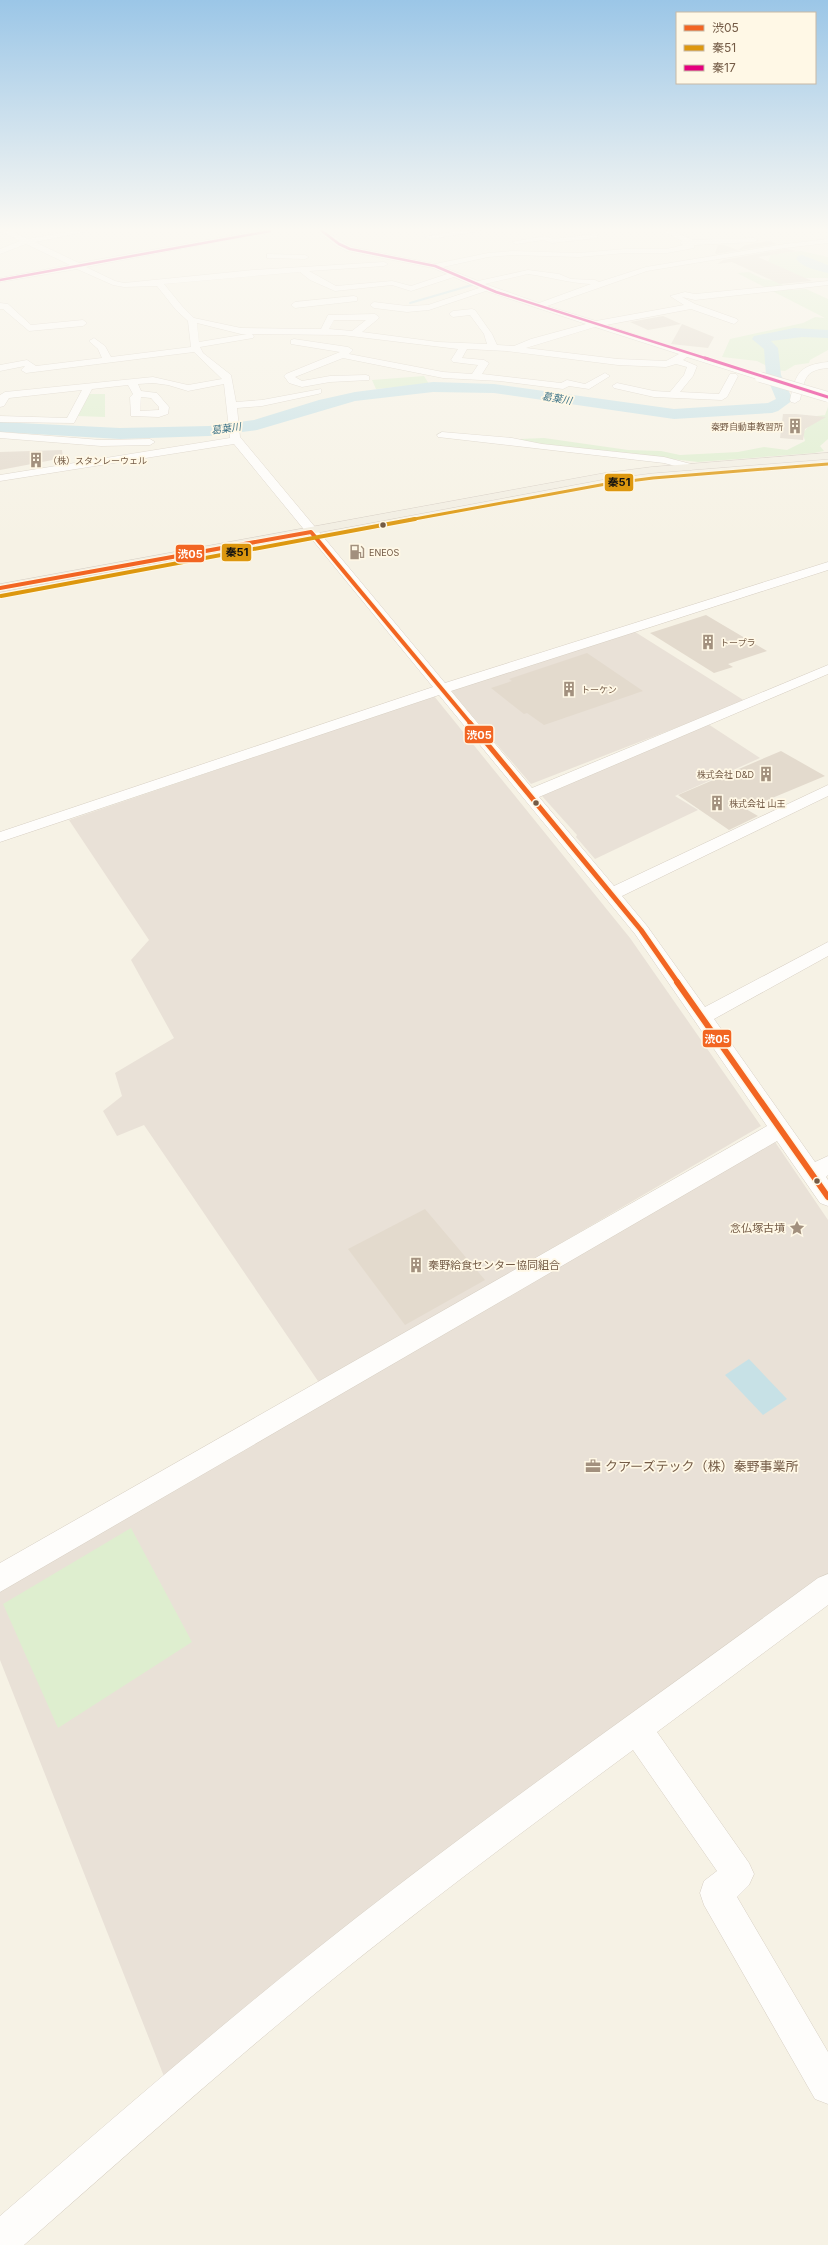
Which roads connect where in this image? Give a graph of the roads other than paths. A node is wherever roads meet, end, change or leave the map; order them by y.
1 (194, 336) edge
2 (246, 336) edge
3 (256, 336) edge
4 (381, 336) edge
5 (489, 336) edge
6 (553, 336) edge
7 (632, 336) edge
8 (398, 337) junction
9 (93, 344) dead end
10 (464, 346) junction
11 (196, 347) junction
12 (493, 347) junction
13 (517, 349) junction
14 (686, 353) junction
15 (342, 355) junction
16 (108, 360) junction
17 (366, 361) junction
18 (676, 361) junction
19 (828, 365) edge
20 (0, 368) edge
21 (605, 376) dead end
22 (733, 376) dead end
23 (475, 377) junction
24 (227, 381) junction
25 (132, 382) junction
26 (15, 384) dead end
27 (369, 384) junction
28 (108, 385) junction
29 (57, 386) junction
30 (617, 386) dead end
31 (88, 388) junction
32 (48, 391) junction
33 (139, 394) dead end
34 (673, 394) junction
35 (828, 397) edge
36 (1, 400) edge
37 (795, 400) dead end
38 (232, 405) junction
39 (0, 419) edge
40 (32, 420) junction
41 (0, 435) edge
42 (442, 435) dead end
43 (237, 439) junction
44 (828, 456) edge
45 (691, 467) junction
46 (0, 478) edge
47 (311, 532) junction
48 (828, 566) edge
49 (0, 588) edge
50 (828, 669) edge
51 (442, 689) junction
52 (828, 790) edge
53 (530, 795) junction
54 (0, 837) edge
55 (612, 894) junction
56 (828, 948) edge
57 (701, 1018) junction
58 (780, 1129) junction
59 (820, 1169) edge
60 (828, 1197) edge
61 (0, 1578) edge
62 (828, 1588) edge
63 (637, 1729) junction
64 (828, 2086) edge
65 (0, 2241) edge

1 - 11 street
2 - 11 street
3 - 15 street
4 - 8 street
5 - 12 street
6 - 13 street
7 - 14 street
8 - 10 street
8 - 17 street
9 - 16 street
10 - 12 street
10 - 23 street
11 - 16 street
11 - 24 street
12 - 13 street
13 - 18 street
14 - 18 street
14 - 35 street, bridge
15 - 17 street
15 - 27 street
16 - 20 street
17 - 23 street
17 - 27 street
18 - 34 street
19 - 37 street
21 - 23 street
22 - 34 street
24 - 25 street
24 - 38 street
25 - 28 street
25 - 33 street
26 - 29 street
27 - 38 street
28 - 29 street
28 - 31 street
29 - 31 street
29 - 32 street
30 - 34 street
31 - 40 street
32 - 36 street
32 - 40 street
38 - 43 street
39 - 40 street
41 - 43 street
42 - 45 street
43 - 46 street
43 - 47 street
44 - 45 main road
45 - 47 main road
47 - 49 main road
47 - 51 street
48 - 51 street
50 - 53 street
51 - 53 street
51 - 54 street
52 - 55 street
53 - 55 street
55 - 57 street
56 - 57 street
57 - 58 street
58 - 59 street
58 - 61 street
59 - 60 street
62 - 63 street
63 - 64 street
63 - 65 street

